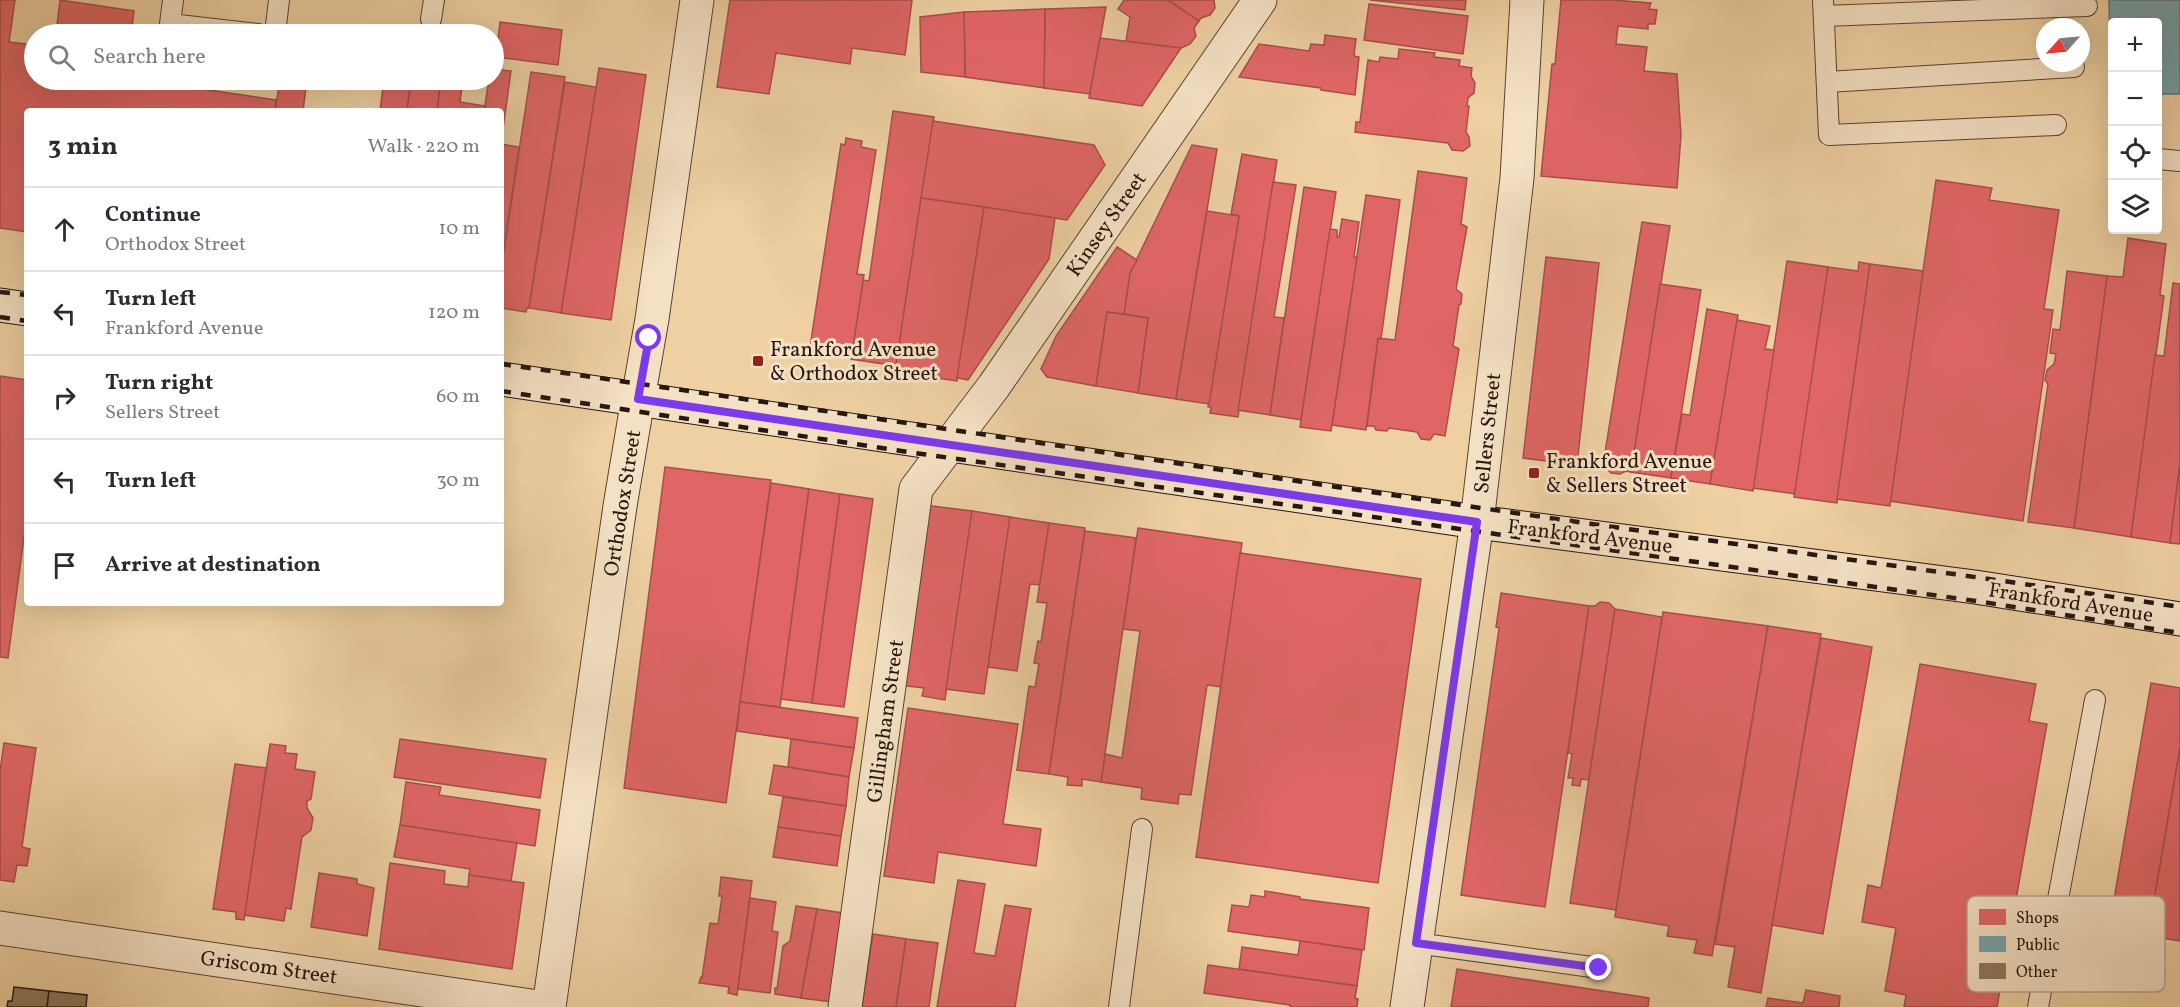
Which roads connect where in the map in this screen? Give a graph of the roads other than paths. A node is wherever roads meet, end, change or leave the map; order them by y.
1 (173, 0) edge
2 (279, 0) edge
3 (697, 0) edge
4 (1260, 0) edge
5 (1527, 0) edge
6 (2087, 6) dead end
7 (1823, 8) edge
8 (170, 24) edge
9 (276, 24) edge
10 (2036, 69) edge
11 (1827, 82) junction
12 (2056, 125) dead end
13 (2162, 159) edge
14 (2180, 161) edge
15 (0, 305) edge
16 (24, 309) edge
17 (504, 379) edge
18 (638, 399) junction
19 (948, 444) junction
20 (1477, 522) junction
21 (2180, 620) edge
22 (2096, 700) dead end
23 (1142, 829) dead end
24 (2059, 896) edge
25 (0, 928) edge
26 (1416, 943) junction
27 (1599, 968) dead end
28 (2041, 992) edge
29 (538, 1007) edge
30 (549, 1007) edge
31 (845, 1007) edge
32 (1119, 1007) edge
33 (1407, 1007) edge
34 (2038, 1007) edge

1 - 8 lane
2 - 9 lane
3 - 18 street, Orthodox Street
4 - 19 street, Kinsey Street
5 - 20 street, Sellers Street
6 - 7 lane
7 - 11 lane
10 - 11 lane
11 - 12 lane
13 - 14 lane
15 - 16 street
17 - 18 street, Frankford Avenue
18 - 19 street, Frankford Avenue
18 - 30 street, Orthodox Street
19 - 20 street, Frankford Avenue
19 - 31 street, Gillingham Street
20 - 21 street, Frankford Avenue
20 - 26 street, Sellers Street
22 - 24 lane
23 - 32 lane
25 - 29 street, Griscom Street
26 - 27 lane
26 - 33 street, Sellers Street
28 - 34 lane

